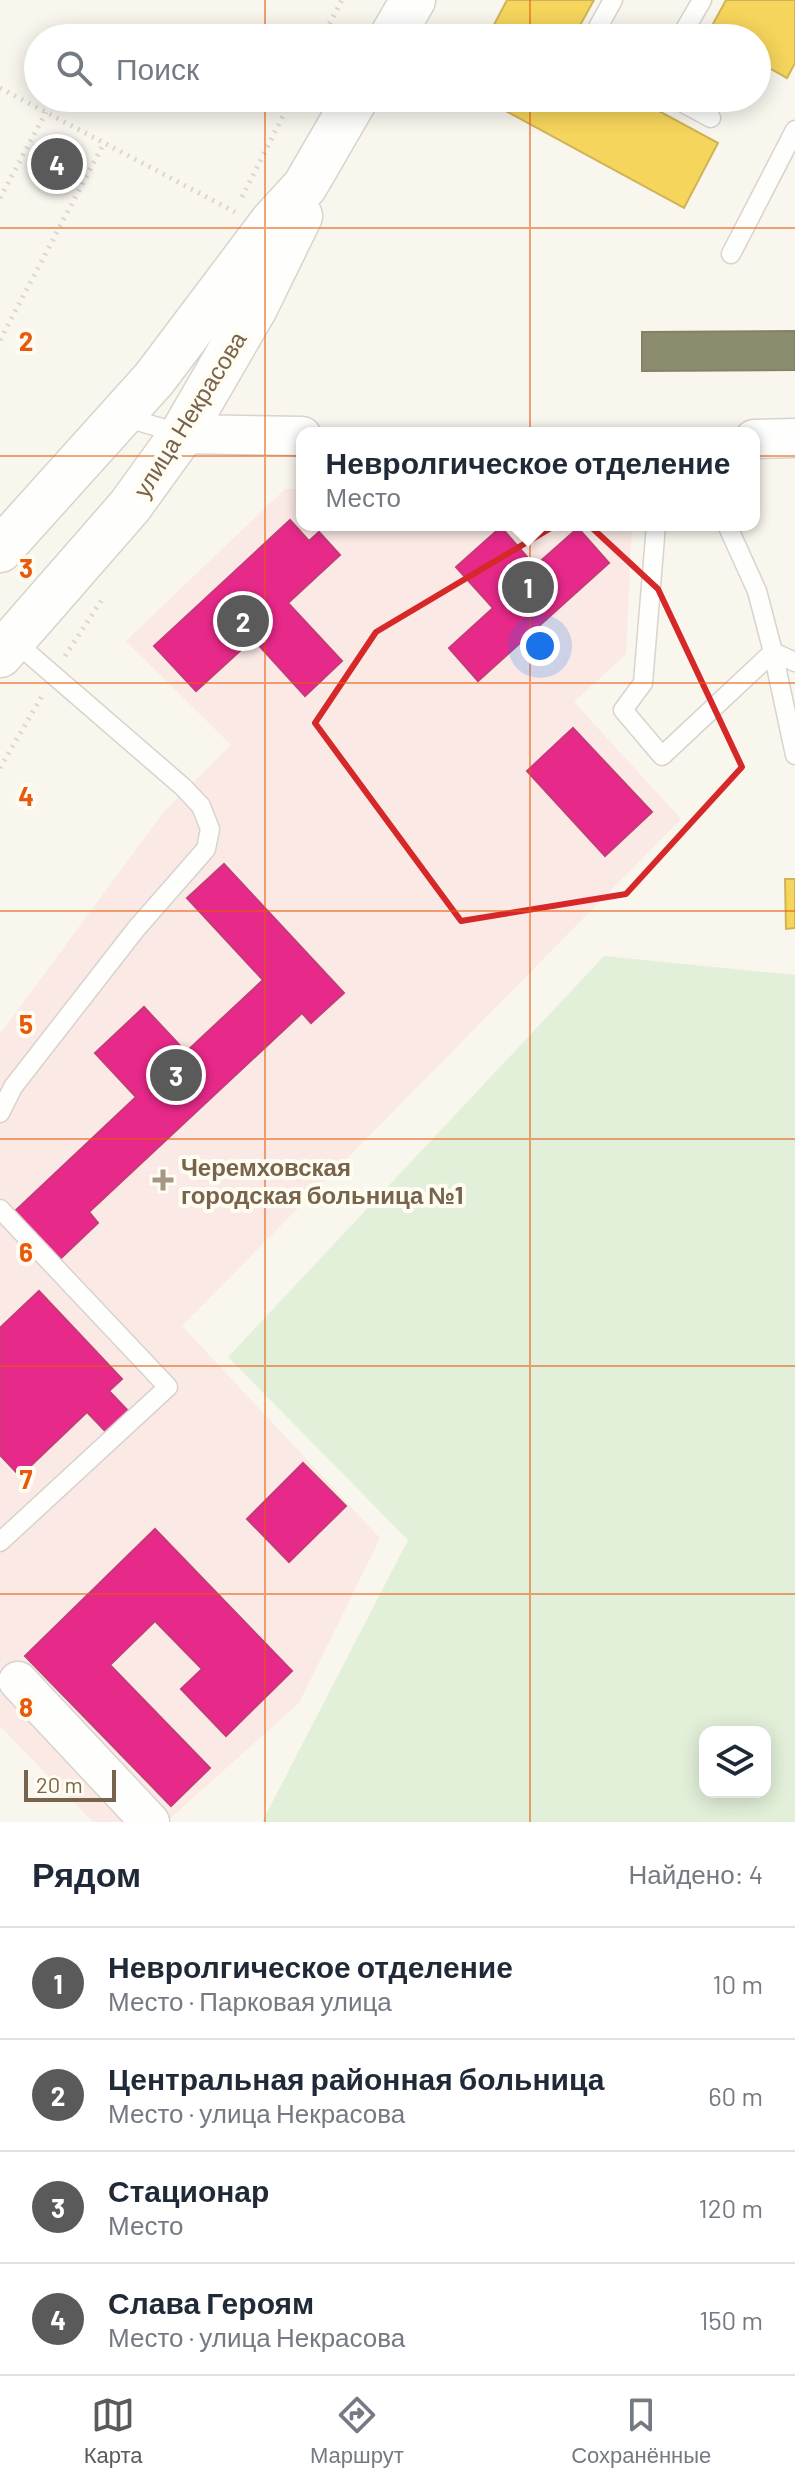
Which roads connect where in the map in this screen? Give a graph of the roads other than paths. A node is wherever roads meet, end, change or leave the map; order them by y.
1 (413, 0) edge
2 (613, 0) edge
3 (702, 0) edge
4 (399, 24) edge
5 (600, 24) edge
6 (688, 24) edge
7 (348, 112) edge
8 (700, 112) edge
9 (711, 118) dead end
10 (795, 130) edge
11 (305, 186) junction
12 (731, 254) dead end
13 (121, 416) junction
14 (182, 434) junction
15 (296, 436) edge
16 (795, 438) edge
17 (760, 439) edge
18 (656, 531) edge
19 (730, 531) edge
20 (0, 550) edge
21 (6, 648) edge
22 (773, 652) junction
23 (795, 662) edge
24 (795, 755) edge
25 (0, 1113) edge
26 (0, 1209) edge
27 (0, 1542) edge
28 (18, 1681) dead end
29 (150, 1822) edge

1 - 4 street
2 - 5 lane
3 - 6 lane
7 - 11 street, улица Некрасова
8 - 9 lane
10 - 12 lane
11 - 13 street, улица Некрасова
11 - 14 street, улица Некрасова
13 - 14 lane
13 - 20 street, улица Некрасова
14 - 15 street
14 - 21 street, улица Некрасова
16 - 17 street
18 - 22 lane
19 - 22 lane
21 - 25 lane
22 - 23 lane
22 - 24 lane
26 - 27 lane
28 - 29 street

